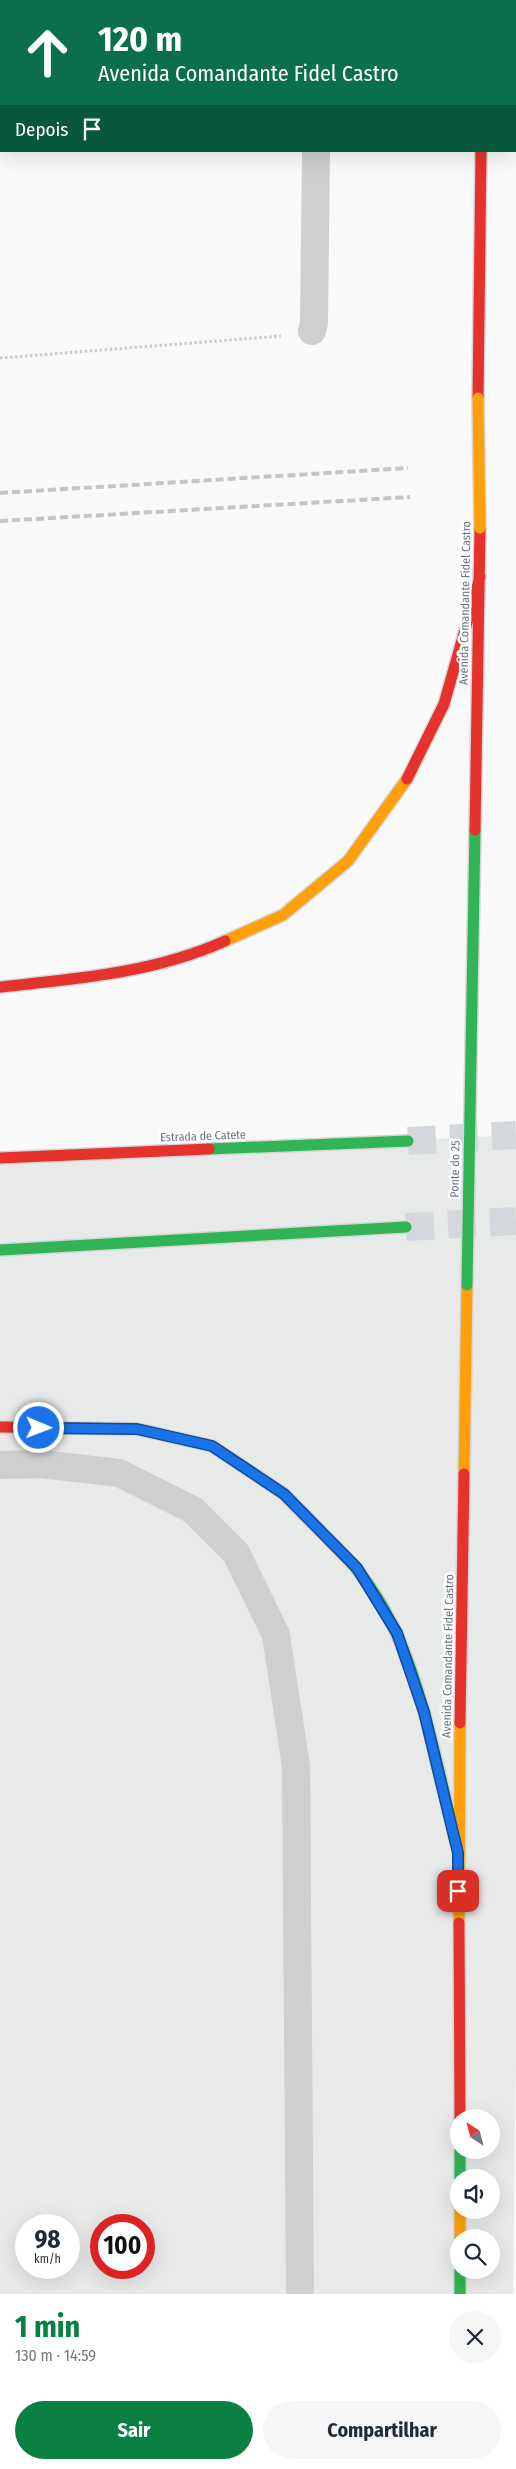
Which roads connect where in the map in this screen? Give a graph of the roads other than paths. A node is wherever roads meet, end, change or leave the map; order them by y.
1 (316, 152) edge
2 (481, 152) edge
3 (312, 331) road end
4 (480, 576) junction
5 (0, 988) edge
6 (471, 1054) joint
7 (408, 1141) tunnel mouth
8 (0, 1158) edge
9 (406, 1228) tunnel mouth
10 (0, 1250) edge
11 (467, 1285) joint
12 (0, 1427) edge
13 (0, 1465) edge
14 (458, 1853) junction
15 (460, 2109) edge
16 (460, 2279) edge
17 (300, 2294) edge
18 (460, 2294) edge

1 - 3 street
2 - 4 highway, Avenida Comandante Fidel Castro, bridge
4 - 5 highway
4 - 6 highway, Avenida Comandante Fidel Castro
6 - 11 highway, Ponte do 25, bridge
7 - 8 highway, Estrada de Catete
9 - 10 highway
11 - 14 highway, Avenida Comandante Fidel Castro
12 - 14 highway
13 - 17 street
14 - 15 highway, Avenida Comandante Fidel Castro
16 - 18 highway

